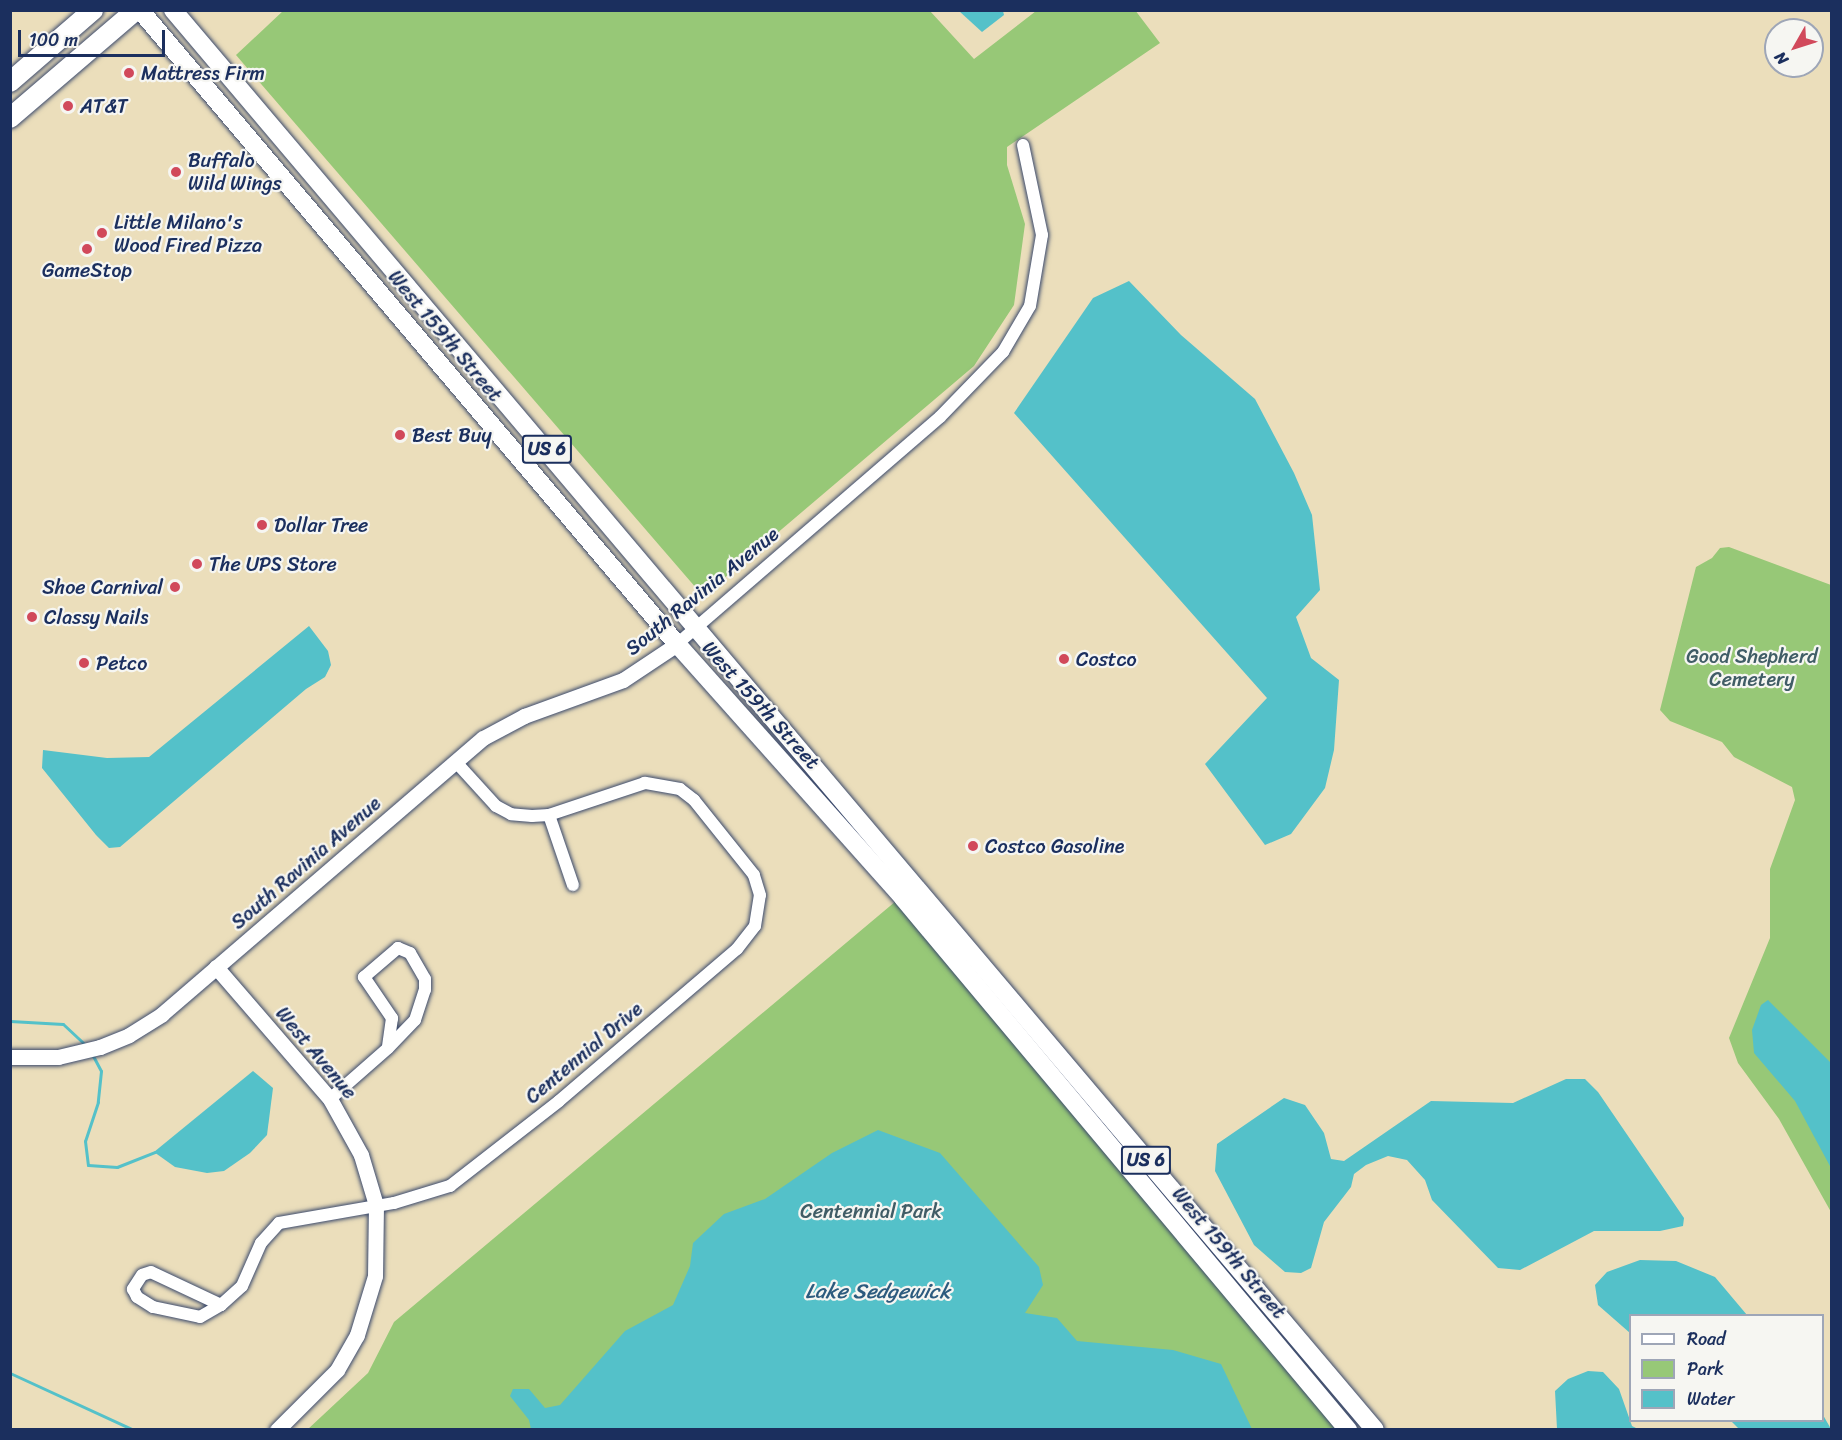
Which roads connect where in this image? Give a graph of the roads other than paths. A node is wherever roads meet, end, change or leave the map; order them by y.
1 (93, 10) edge
2 (138, 10) edge
3 (173, 10) edge
4 (10, 82) edge
5 (10, 118) edge
6 (1023, 145) dead end
7 (698, 626) junction
8 (677, 644) junction
9 (456, 762) junction
10 (549, 815) junction
11 (573, 885) dead end
12 (216, 968) junction
13 (388, 1048) junction
14 (10, 1057) edge
15 (330, 1099) junction
16 (376, 1205) junction
17 (221, 1305) junction
18 (277, 1430) edge
19 (1348, 1430) edge
20 (1375, 1430) edge

1 - 4 highway
2 - 5 highway
2 - 8 main road, West 159th Street / US 6
3 - 7 main road, West 159th Street / US 6
6 - 7 street, South Ravinia Avenue
7 - 8 street, South Ravinia Avenue
7 - 20 main road, West 159th Street / US 6
8 - 9 street, South Ravinia Avenue
8 - 19 main road, West 159th Street / US 6
9 - 10 street
9 - 12 street, South Ravinia Avenue
10 - 11 street
10 - 16 street, Centennial Drive
12 - 14 street, South Ravinia Avenue
12 - 15 street, West Avenue
13 - 13 street
13 - 15 street
15 - 16 street, West Avenue
16 - 17 street, Centennial Drive
16 - 18 street, West Avenue
17 - 17 street

